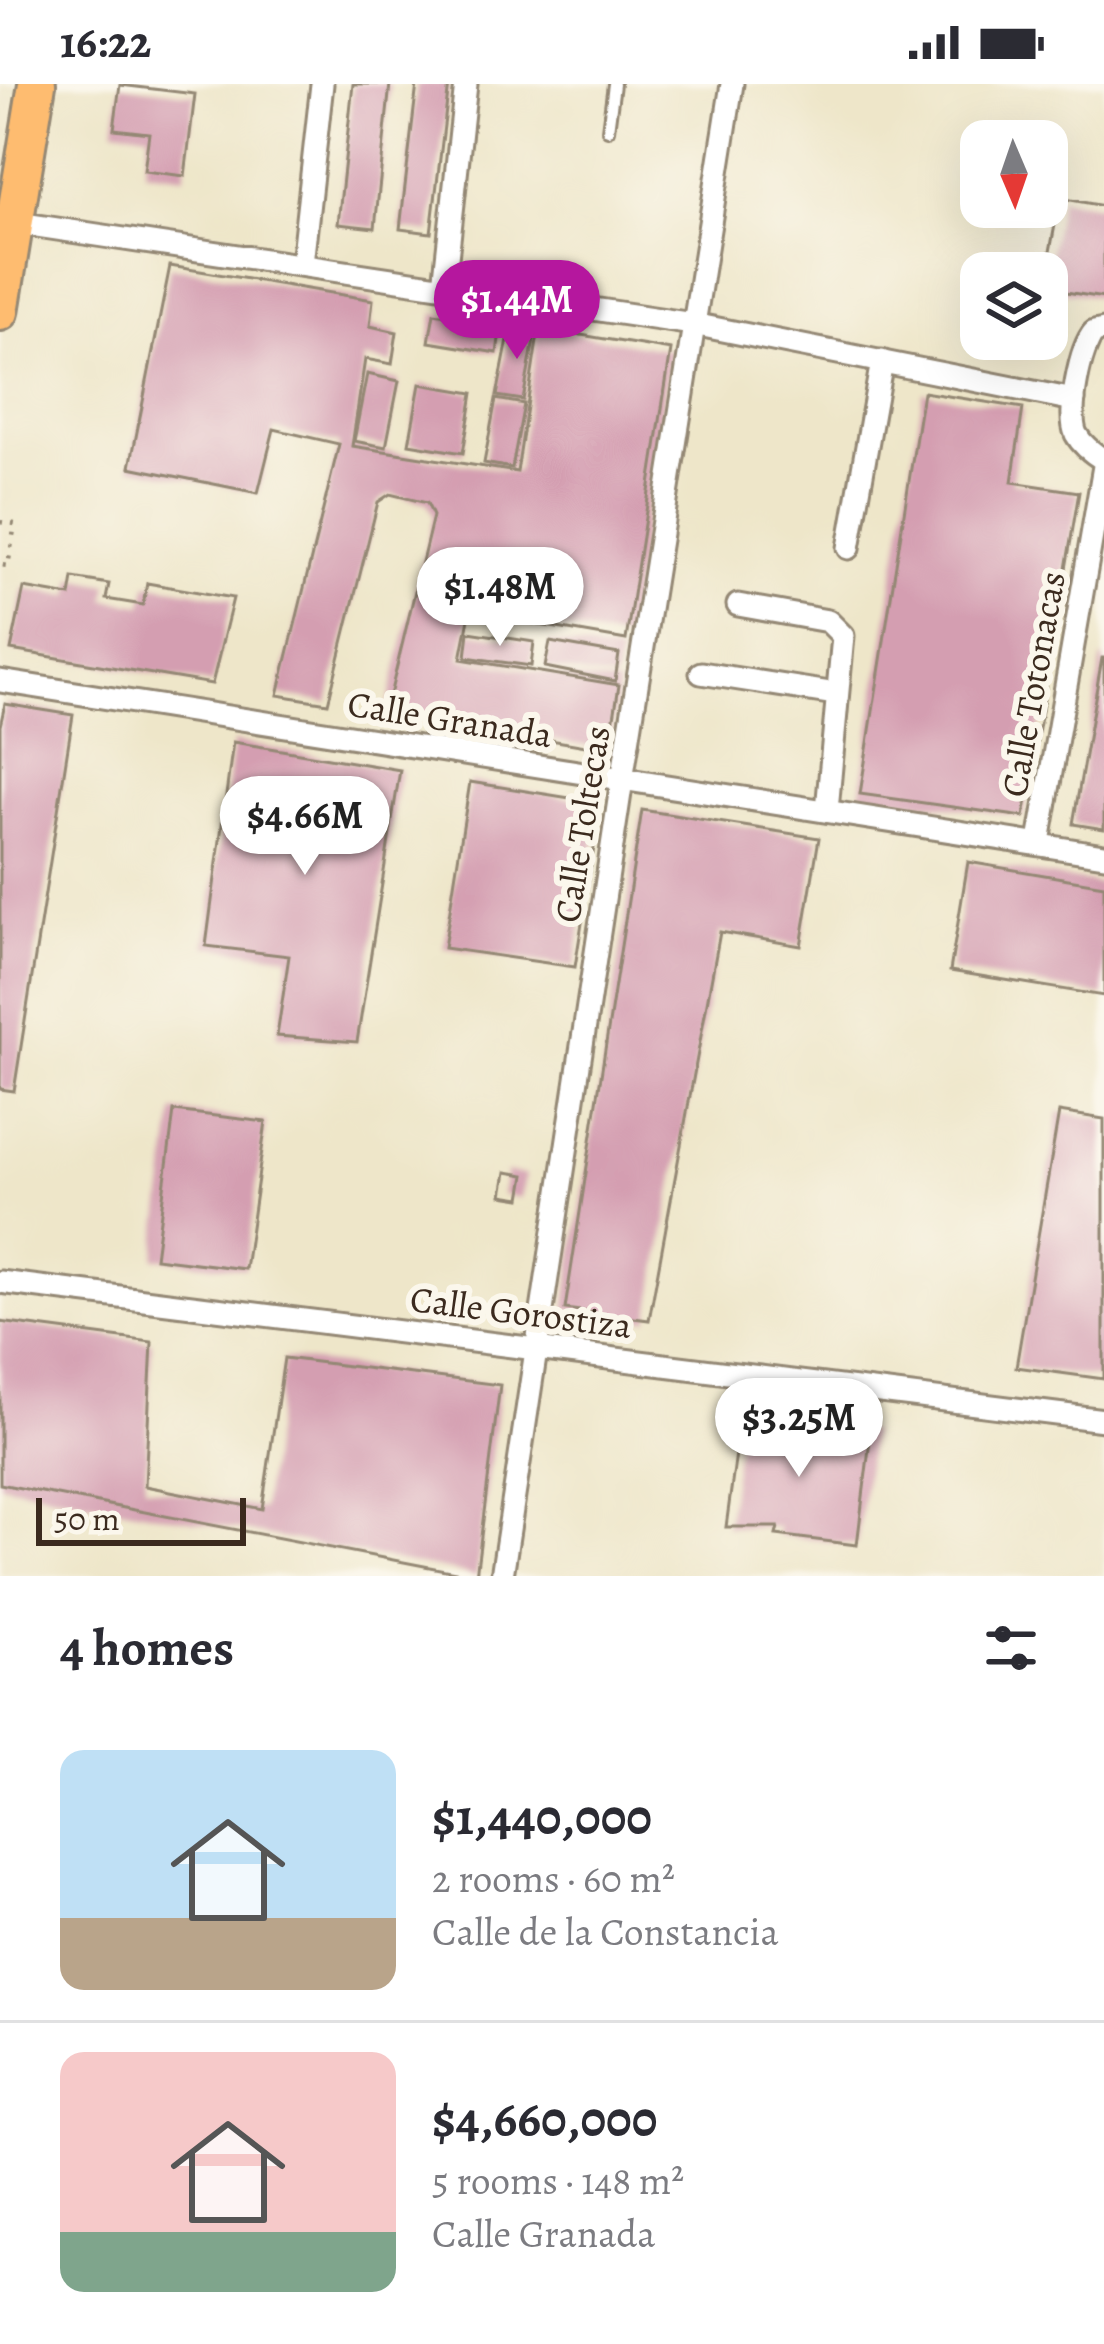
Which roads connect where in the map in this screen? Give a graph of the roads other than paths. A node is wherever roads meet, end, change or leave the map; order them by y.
1 (38, 84) edge
2 (322, 84) edge
3 (466, 84) edge
4 (614, 84) edge
5 (732, 84) edge
6 (608, 130) dead end
7 (16, 223) junction
8 (302, 264) junction
9 (443, 286) junction
10 (0, 312) edge
11 (693, 324) junction
12 (1104, 330) edge
13 (882, 361) junction
14 (1074, 400) junction
15 (1104, 463) edge
16 (849, 548) dead end
17 (738, 605) dead end
18 (701, 673) dead end
19 (0, 681) edge
20 (836, 694) junction
21 (622, 780) junction
22 (826, 810) junction
23 (1039, 842) junction
24 (1104, 855) edge
25 (0, 1282) edge
26 (536, 1347) junction
27 (1104, 1420) edge
28 (502, 1576) edge

1 - 7 main road
2 - 8 street
3 - 9 street
4 - 6 lane
5 - 11 street, Calle Toltecas
7 - 8 street
7 - 10 main road
8 - 9 street
9 - 11 street
11 - 13 street
11 - 21 street, Calle Toltecas
12 - 14 street
13 - 14 street
13 - 16 street
14 - 15 street
15 - 23 street, Calle Totonacas
17 - 20 street
18 - 20 street
19 - 21 street, Calle Granada
20 - 22 street
21 - 22 street, Calle Granada
21 - 26 street, Calle Toltecas
22 - 23 street, Calle Granada
23 - 24 street, Calle Granada
25 - 26 street, Calle Gorostiza
26 - 27 street, Calle Gorostiza
26 - 28 street, Calle Toltecas

